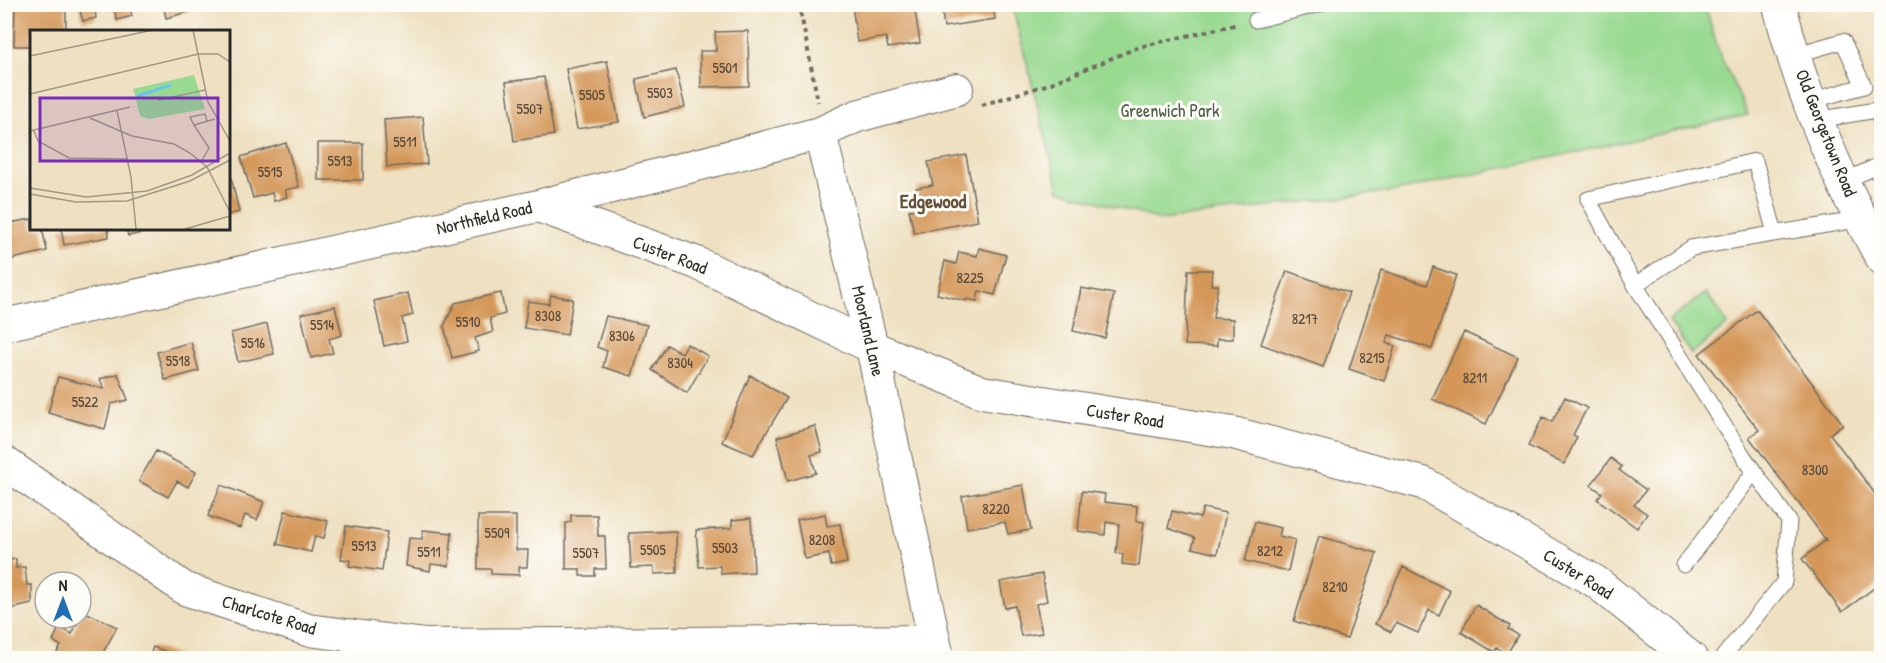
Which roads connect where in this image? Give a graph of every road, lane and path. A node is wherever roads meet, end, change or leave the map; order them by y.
1 (799, 4) edge
2 (1320, 4) edge
3 (1779, 4) edge
4 (1256, 20) joint
5 (1794, 55) junction
6 (969, 97) joint
7 (1814, 110) junction
8 (1881, 123) edge
9 (820, 133) junction
10 (1881, 164) edge
11 (1844, 181) junction
12 (538, 206) junction
13 (1862, 219) junction
14 (1775, 233) junction
15 (1881, 258) edge
16 (1635, 285) junction
17 (4, 325) edge
18 (872, 347) junction
19 (4, 462) edge
20 (1754, 472) junction
21 (1684, 565) dead end
22 (936, 650) edge
23 (1691, 658) edge
24 (1722, 658) edge

1 - 9 path
2 - 4 lane
3 - 5 main road, Old Georgetown Road
4 - 6 path
5 - 7 main road, Old Georgetown Road
5 - 7 lane
6 - 9 street, Northfield Road
7 - 8 lane
7 - 11 main road, Old Georgetown Road
9 - 12 street, Northfield Road
9 - 18 street, Moorland Lane
10 - 11 lane
11 - 13 main road, Old Georgetown Road
12 - 17 street, Northfield Road
12 - 18 street, Custer Road
13 - 14 lane
13 - 15 main road, Old Georgetown Road
14 - 16 lane
14 - 16 lane
16 - 20 lane
18 - 22 street, Moorland Lane
18 - 23 street, Custer Road
19 - 22 street, Charlcote Road
20 - 21 lane
20 - 24 lane

